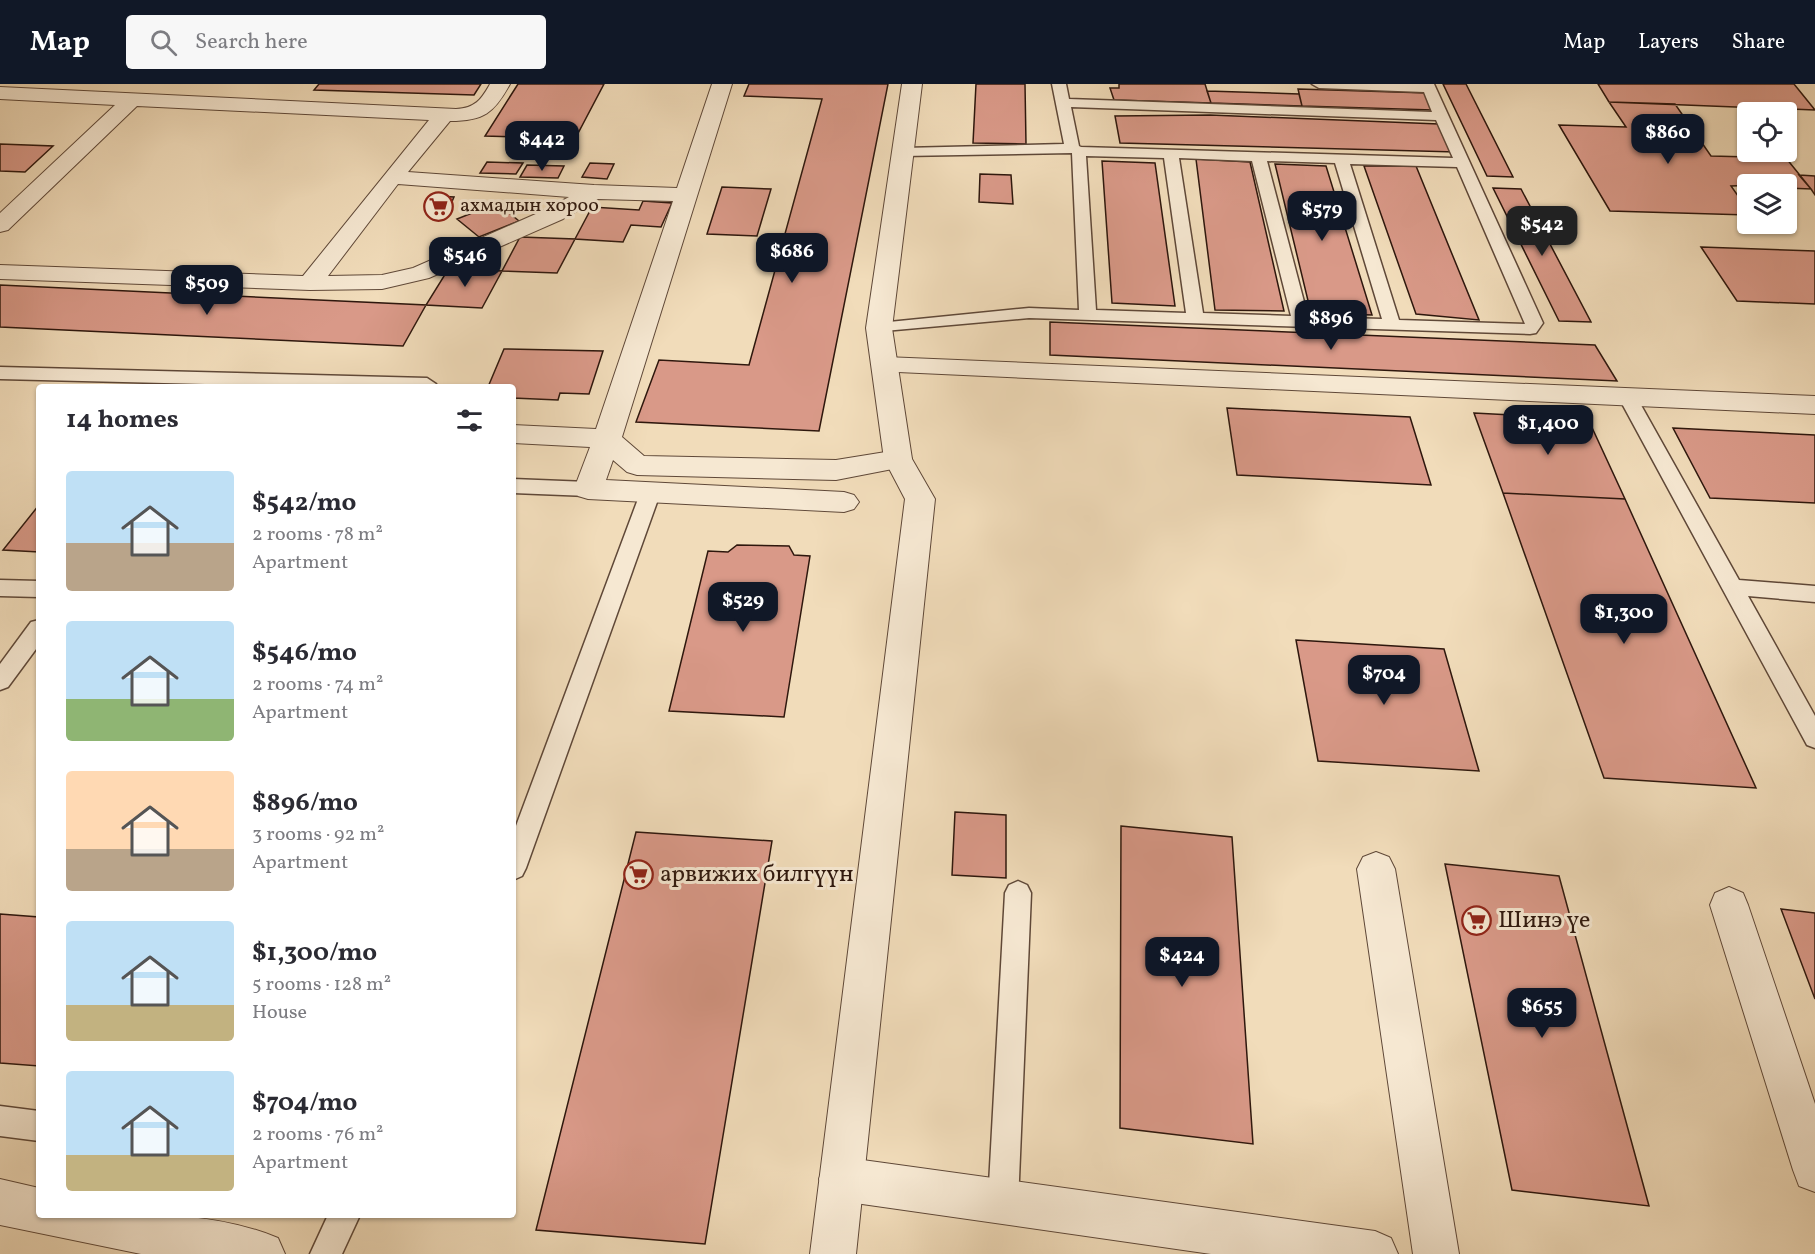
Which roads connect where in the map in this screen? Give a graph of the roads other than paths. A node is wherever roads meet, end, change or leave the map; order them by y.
1 (500, 84) edge
2 (722, 84) edge
3 (912, 84) edge
4 (1059, 84) edge
5 (1319, 84) edge
6 (1428, 86) edge
7 (0, 93) edge
8 (132, 100) junction
9 (1063, 103) junction
10 (444, 115) junction
11 (1442, 116) junction
12 (1075, 149) junction
13 (903, 152) junction
14 (1171, 154) junction
15 (1258, 156) junction
16 (1341, 159) junction
17 (1462, 163) junction
18 (392, 177) junction
19 (0, 192) edge
20 (594, 192) junction
21 (34, 193) junction
22 (686, 195) junction
23 (0, 225) edge
24 (0, 272) edge
25 (310, 283) junction
26 (1088, 314) junction
27 (1195, 318) junction
28 (1301, 321) junction
29 (1392, 324) junction
30 (879, 328) junction
31 (885, 365) junction
32 (0, 373) edge
33 (427, 384) dead end
34 (1628, 398) junction
35 (1815, 405) edge
36 (516, 434) edge
37 (608, 439) junction
38 (898, 459) junction
39 (516, 486) edge
40 (588, 489) junction
41 (651, 491) junction
42 (844, 502) dead end
43 (0, 588) edge
44 (1733, 588) junction
45 (36, 589) edge
46 (1815, 594) edge
47 (36, 632) edge
48 (0, 681) edge
49 (1815, 738) edge
50 (516, 860) edge
51 (1376, 869) dead end
52 (1018, 893) dead end
53 (1729, 905) dead end
54 (0, 1121) edge
55 (36, 1126) edge
56 (1815, 1170) edge
57 (841, 1179) junction
58 (0, 1202) edge
59 (1003, 1203) junction
60 (36, 1210) edge
61 (73, 1218) edge
62 (344, 1218) edge
63 (262, 1254) edge
64 (326, 1254) edge
65 (833, 1254) edge
66 (1375, 1254) edge
67 (1436, 1254) edge

1 - 10 street
2 - 22 street
3 - 13 street
4 - 9 lane
5 - 6 lane
6 - 11 lane
7 - 8 street
8 - 10 street
8 - 21 street
9 - 11 lane
9 - 12 lane
10 - 18 street
11 - 17 lane
12 - 13 lane
12 - 14 lane
12 - 26 lane
13 - 30 street
14 - 15 lane
14 - 27 lane
15 - 16 lane
15 - 28 lane
16 - 17 lane
16 - 29 lane
17 - 29 lane
18 - 20 street
18 - 25 street
19 - 21 street
20 - 22 street
20 - 25 street
21 - 23 street
22 - 37 street
24 - 25 street
26 - 27 lane
26 - 30 lane
27 - 28 lane
28 - 29 lane
30 - 31 street
31 - 34 street
31 - 38 street
32 - 33 lane
34 - 35 street
34 - 44 lane
36 - 37 street
37 - 38 street
37 - 40 street
38 - 57 street
39 - 40 lane
40 - 41 street
41 - 42 street
41 - 50 lane
43 - 45 lane
44 - 46 lane
44 - 49 lane
47 - 48 lane
51 - 67 street
52 - 59 lane
53 - 56 street
54 - 55 lane
57 - 59 street
57 - 65 street
58 - 60 street
59 - 66 street
61 - 63 street
62 - 64 lane

